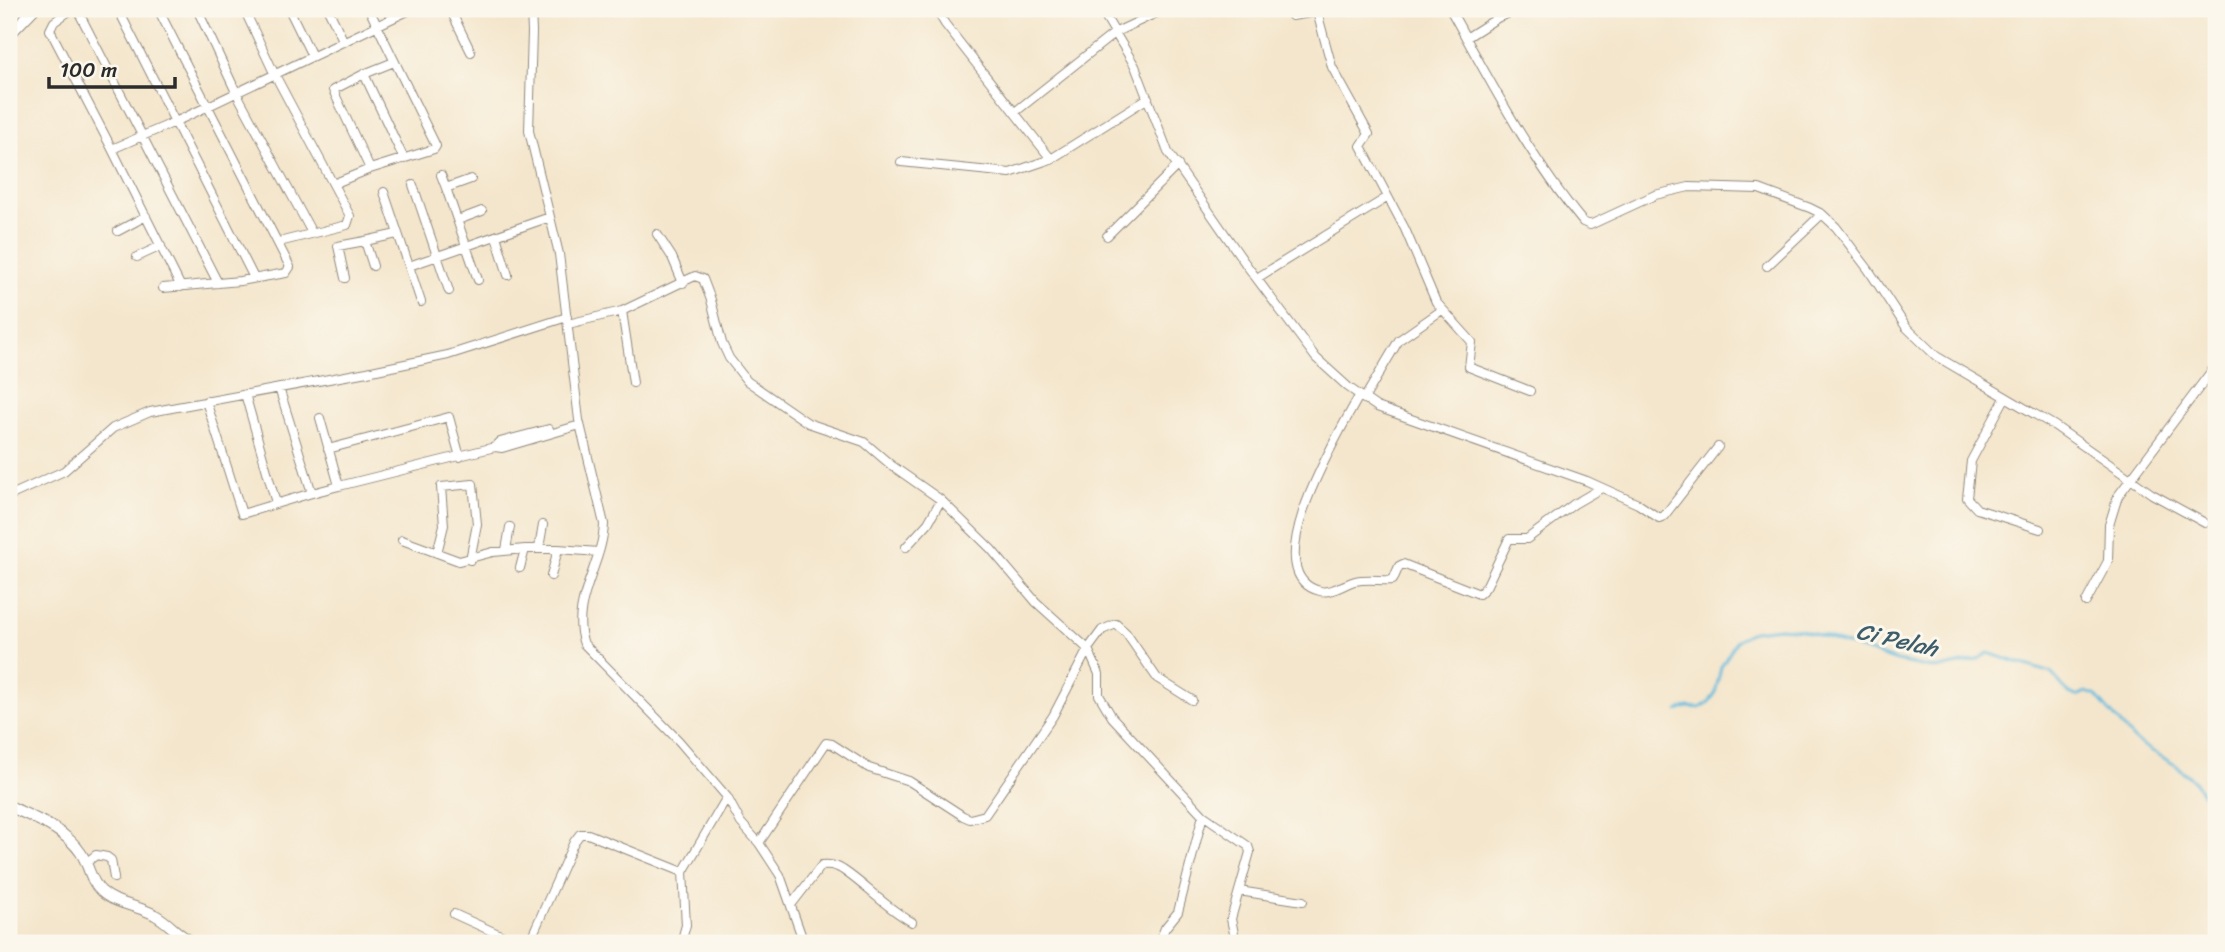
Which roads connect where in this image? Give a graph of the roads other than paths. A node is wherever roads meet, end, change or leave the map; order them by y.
1 (34, 9) edge
2 (72, 9) edge
3 (77, 9) edge
4 (118, 9) edge
5 (158, 9) edge
6 (197, 9) edge
7 (244, 9) edge
8 (289, 9) edge
9 (328, 9) edge
10 (369, 9) edge
11 (411, 9) edge
12 (450, 9) edge
13 (531, 9) edge
14 (936, 9) edge
15 (1101, 9) edge
16 (1165, 9) edge
17 (1291, 9) edge
18 (1450, 9) edge
19 (1488, 9) edge
20 (1520, 9) edge
21 (1499, 17) junction
22 (377, 26) junction
23 (1116, 32) junction
24 (9, 35) edge
25 (1466, 38) junction
26 (344, 42) junction
27 (471, 52) dead end
28 (312, 56) junction
29 (394, 62) junction
30 (274, 73) junction
31 (364, 74) junction
32 (236, 92) junction
33 (1148, 98) junction
34 (206, 106) junction
35 (1015, 113) junction
36 (175, 122) junction
37 (143, 135) junction
38 (112, 149) junction
39 (404, 159) junction
40 (1051, 159) junction
41 (901, 162) dead end
42 (1178, 165) junction
43 (370, 169) junction
44 (441, 175) dead end
45 (471, 180) dead end
46 (333, 184) junction
47 (413, 185) dead end
48 (446, 188) junction
49 (384, 192) dead end
50 (1388, 197) junction
51 (482, 211) dead end
52 (1822, 214) junction
53 (146, 216) junction
54 (550, 217) junction
55 (458, 220) junction
56 (118, 230) dead end
57 (312, 233) junction
58 (397, 234) junction
59 (657, 234) dead end
60 (496, 236) junction
61 (1107, 236) dead end
62 (365, 241) junction
63 (279, 242) junction
64 (161, 246) junction
65 (467, 246) junction
66 (437, 256) junction
67 (137, 257) dead end
68 (373, 266) dead end
69 (409, 266) junction
70 (1767, 266) dead end
71 (508, 275) dead end
72 (254, 278) junction
73 (345, 278) dead end
74 (1257, 278) junction
75 (478, 280) dead end
76 (218, 283) junction
77 (683, 283) junction
78 (181, 287) junction
79 (163, 288) dead end
80 (449, 291) dead end
81 (421, 302) dead end
82 (1443, 310) junction
83 (622, 312) junction
84 (567, 321) junction
85 (2216, 365) edge
86 (633, 383) dead end
87 (279, 388) junction
88 (1530, 391) dead end
89 (245, 394) junction
90 (1361, 398) junction
91 (2005, 398) junction
92 (206, 401) junction
93 (320, 418) dead end
94 (579, 423) junction
95 (1718, 447) dead end
96 (328, 449) junction
97 (460, 457) junction
98 (2131, 478) junction
99 (339, 486) junction
100 (1600, 489) junction
101 (312, 493) junction
102 (9, 496) edge
103 (941, 500) junction
104 (276, 503) junction
105 (2205, 523) dead end
106 (543, 525) dead end
107 (510, 527) dead end
108 (2040, 528) dead end
109 (402, 540) dead end
110 (906, 547) dead end
111 (539, 548) junction
112 (524, 549) junction
113 (558, 549) junction
114 (506, 550) junction
115 (599, 552) junction
116 (437, 553) junction
117 (470, 560) junction
118 (520, 568) dead end
119 (551, 576) dead end
120 (2087, 602) dead end
121 (1088, 649) junction
122 (1192, 700) dead end
123 (726, 797) junction
124 (9, 806) edge
125 (20, 812) junction
126 (9, 813) edge
127 (1203, 815) junction
128 (759, 843) junction
129 (87, 862) junction
130 (683, 872) junction
131 (114, 878) dead end
132 (1239, 891) junction
133 (1303, 901) dead end
134 (791, 905) junction
135 (454, 914) dead end
136 (912, 922) dead end
137 (195, 943) edge
138 (518, 943) edge
139 (529, 943) edge
140 (681, 943) edge
141 (804, 943) edge
142 (1160, 943) edge
143 (1236, 943) edge

1 - 24 street
2 - 38 street
3 - 37 street
4 - 36 street
5 - 34 street
6 - 32 street
7 - 30 street
8 - 28 street
9 - 26 street
10 - 22 street
11 - 22 street
12 - 27 street
13 - 54 street
14 - 35 street
15 - 23 street
16 - 23 street
17 - 50 street
18 - 25 street
19 - 21 street
20 - 21 street
21 - 25 street
22 - 26 street
22 - 29 street
23 - 33 street
23 - 35 street
25 - 52 street
26 - 28 street
28 - 30 street
29 - 31 street
29 - 39 street
30 - 32 street
30 - 46 street
31 - 39 street
31 - 43 street
32 - 34 street
32 - 57 street
33 - 40 street
33 - 42 street
34 - 36 street
34 - 63 street
35 - 40 street
36 - 37 street
36 - 72 street
37 - 38 street
37 - 76 street
38 - 53 street
39 - 43 street
40 - 41 street
42 - 61 street
42 - 74 street
43 - 46 street
44 - 48 street
45 - 48 street
46 - 57 street
47 - 66 street
48 - 55 street
49 - 58 street
50 - 74 street
50 - 82 street
51 - 55 street
52 - 70 street
52 - 91 street
53 - 56 street
53 - 64 street
54 - 60 street
54 - 84 street
55 - 65 street
57 - 63 street
58 - 62 street
58 - 69 street
59 - 77 street
60 - 65 street
60 - 71 street
62 - 68 street
62 - 73 street
63 - 72 street
64 - 67 street
64 - 78 street
65 - 66 street
65 - 75 street
66 - 69 street
66 - 80 street
69 - 81 street
72 - 76 street
74 - 90 street
76 - 78 street
77 - 83 street
77 - 103 street
78 - 79 street
82 - 88 street
82 - 90 street
83 - 84 street
83 - 86 street
84 - 87 street
84 - 94 street
85 - 98 street
87 - 89 street
87 - 101 street
89 - 92 street
89 - 104 street
90 - 100 street
90 - 100 street
91 - 98 street
91 - 108 street
92 - 102 street
92 - 104 street
93 - 96 street
94 - 97 street
94 - 115 street
95 - 100 street
96 - 97 street
96 - 99 street
97 - 99 street
98 - 105 street
98 - 120 street
99 - 101 street
101 - 104 street
103 - 110 street
103 - 121 street
106 - 111 street
107 - 114 street
109 - 116 street
111 - 112 street
111 - 113 street
112 - 114 street
112 - 118 street
113 - 115 street
113 - 119 street
114 - 117 street
115 - 123 street
116 - 117 street
116 - 117 street
121 - 122 street
121 - 127 street
121 - 128 street
123 - 128 street
123 - 130 street
124 - 125 street
125 - 126 street
125 - 129 street
127 - 132 street
127 - 142 street
128 - 134 street
129 - 131 street
129 - 137 street
130 - 139 street
130 - 140 street
132 - 133 street
132 - 143 street
134 - 136 street
134 - 141 street
135 - 138 street

